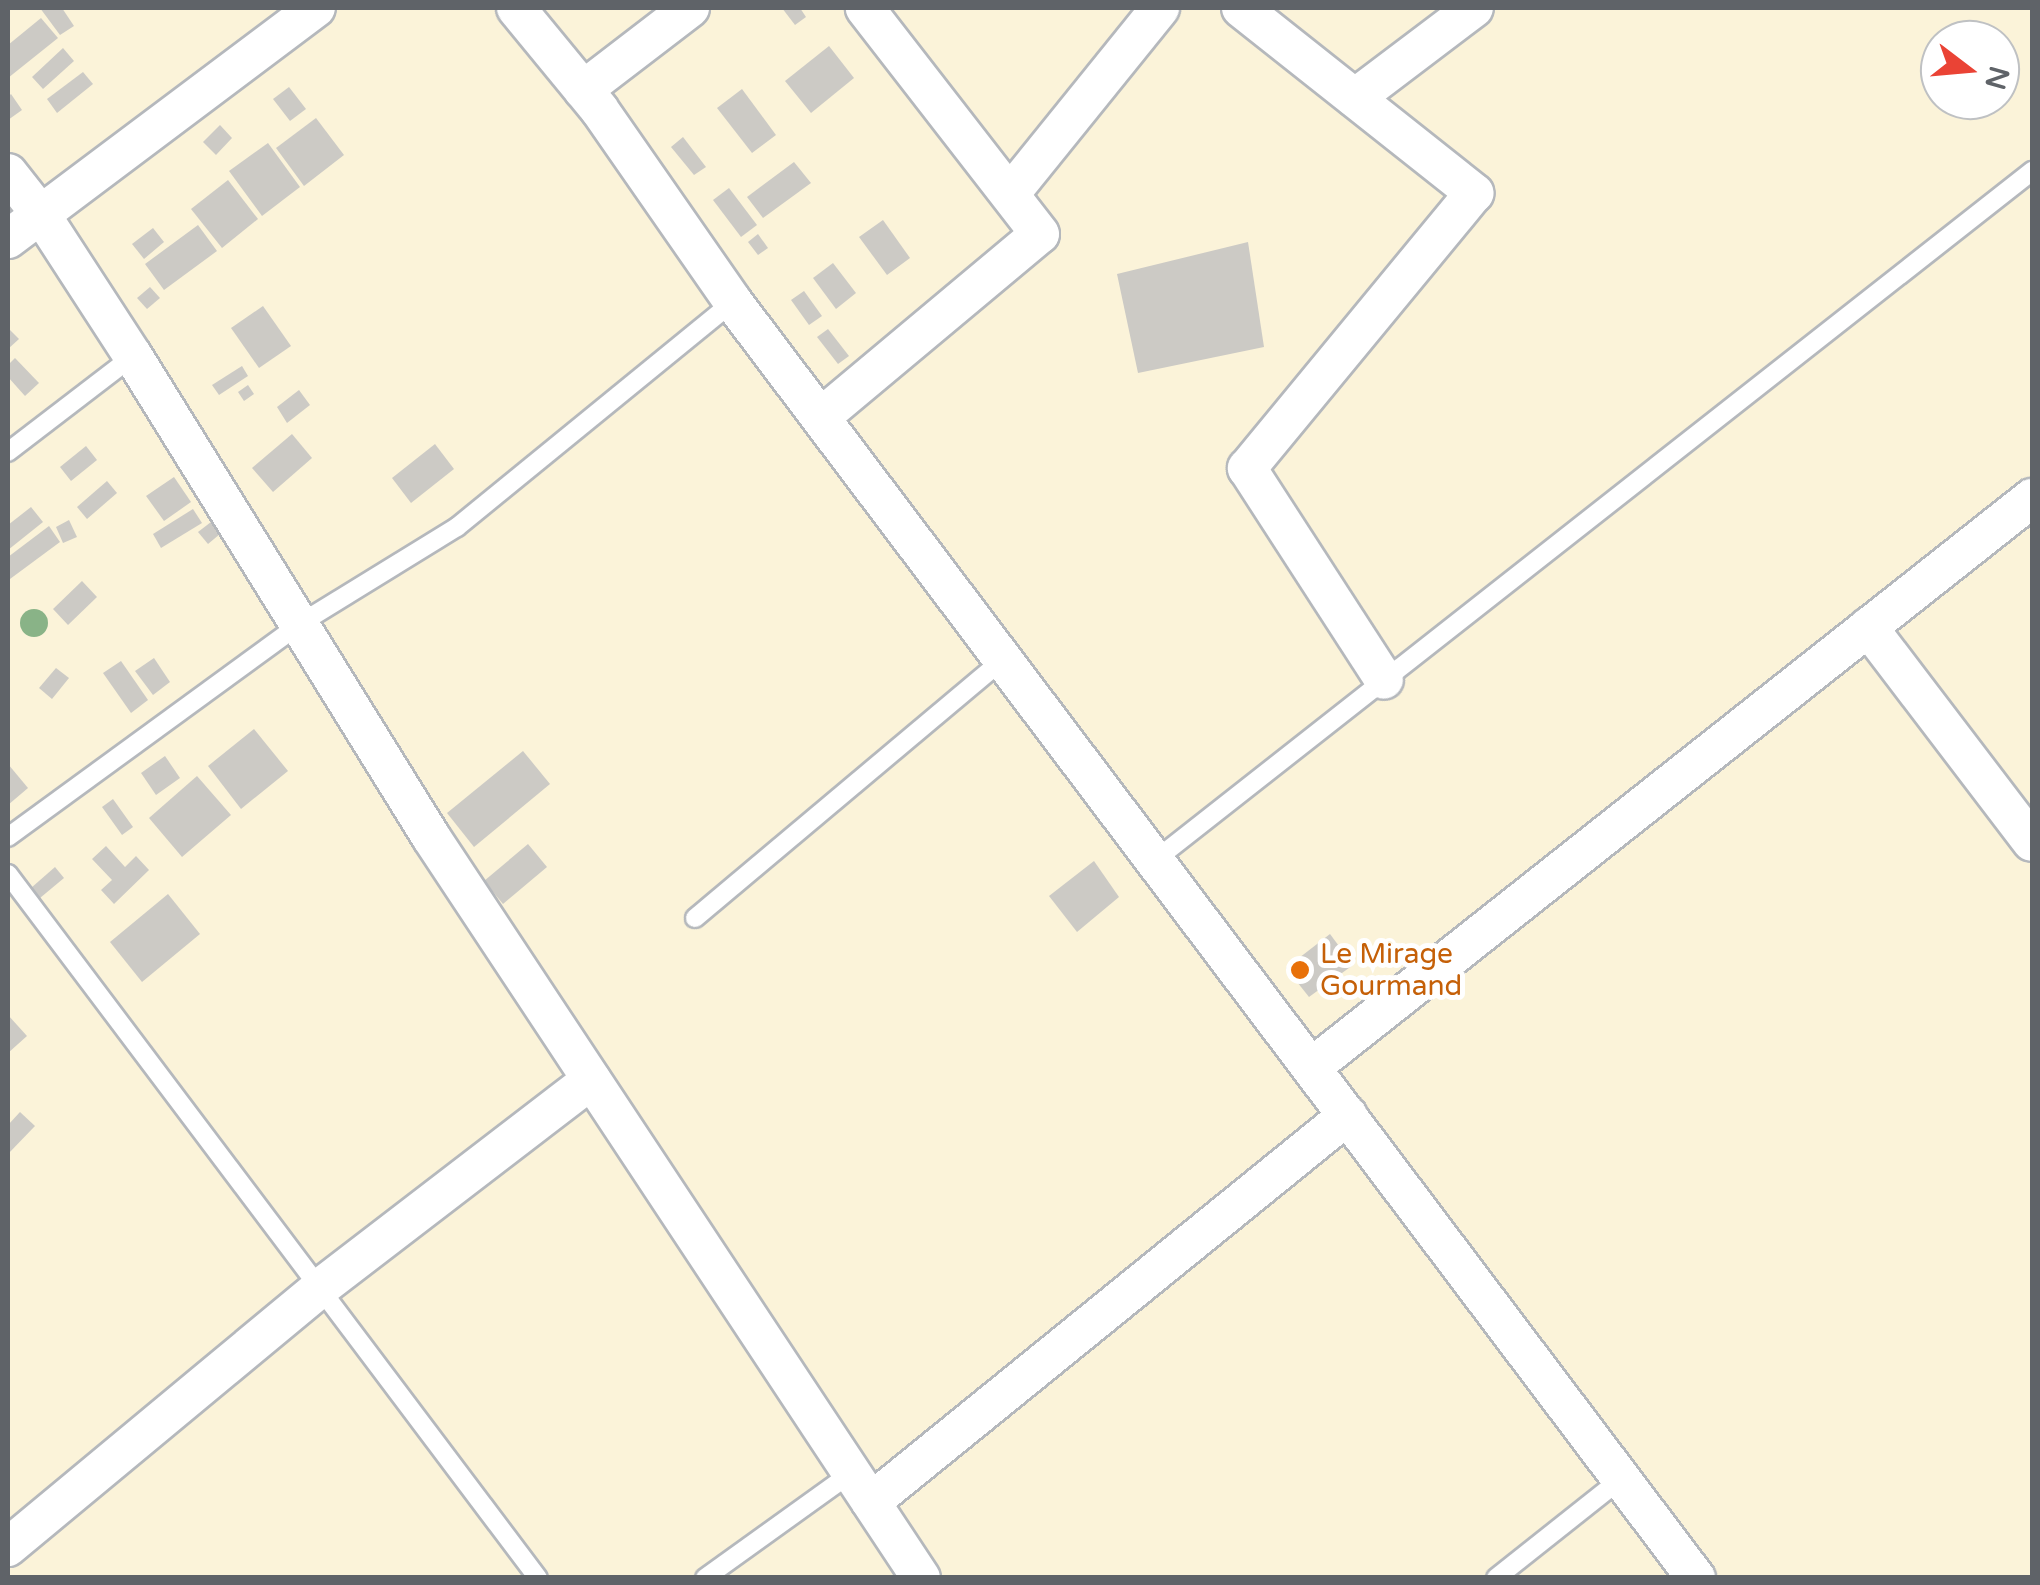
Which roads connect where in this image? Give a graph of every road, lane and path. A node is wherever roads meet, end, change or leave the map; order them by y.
1 (316, 8) edge
2 (516, 8) edge
3 (690, 8) edge
4 (865, 8) edge
5 (1160, 8) edge
6 (1242, 8) edge
7 (1474, 8) edge
8 (583, 90) junction
9 (1355, 98) junction
10 (2032, 171) edge
11 (8, 172) edge
12 (1010, 194) junction
13 (42, 216) junction
14 (8, 238) edge
15 (733, 302) junction
16 (133, 356) junction
17 (820, 418) junction
18 (8, 452) edge
19 (2032, 498) edge
20 (301, 624) junction
21 (1868, 627) junction
22 (1004, 660) junction
23 (1384, 680) junction
24 (8, 838) edge
25 (2032, 842) edge
26 (1154, 860) junction
27 (8, 874) edge
28 (695, 918) dead end
29 (1312, 1067) junction
30 (591, 1080) junction
31 (1348, 1115) junction
32 (320, 1288) junction
33 (1622, 1478) junction
34 (861, 1487) junction
35 (8, 1547) edge
36 (538, 1578) edge
37 (706, 1578) edge
38 (921, 1578) edge
39 (1496, 1578) edge
40 (1696, 1578) edge

1 - 13 street
2 - 8 street
3 - 8 street
4 - 12 street
5 - 12 street
6 - 9 street
7 - 9 street
8 - 15 street
9 - 23 street
10 - 23 lane
11 - 13 street
12 - 17 street
13 - 14 street
13 - 16 street
15 - 17 street
15 - 20 lane
16 - 18 lane
16 - 20 street
17 - 22 street
19 - 21 street
20 - 24 lane
20 - 30 street
21 - 25 street
21 - 29 street
22 - 26 street
22 - 28 lane
23 - 26 lane
26 - 29 street
27 - 32 lane
29 - 31 street
30 - 32 street
30 - 34 street
31 - 33 street
31 - 34 street
32 - 35 street
32 - 36 lane
33 - 39 lane
33 - 40 street
34 - 37 lane
34 - 38 street

